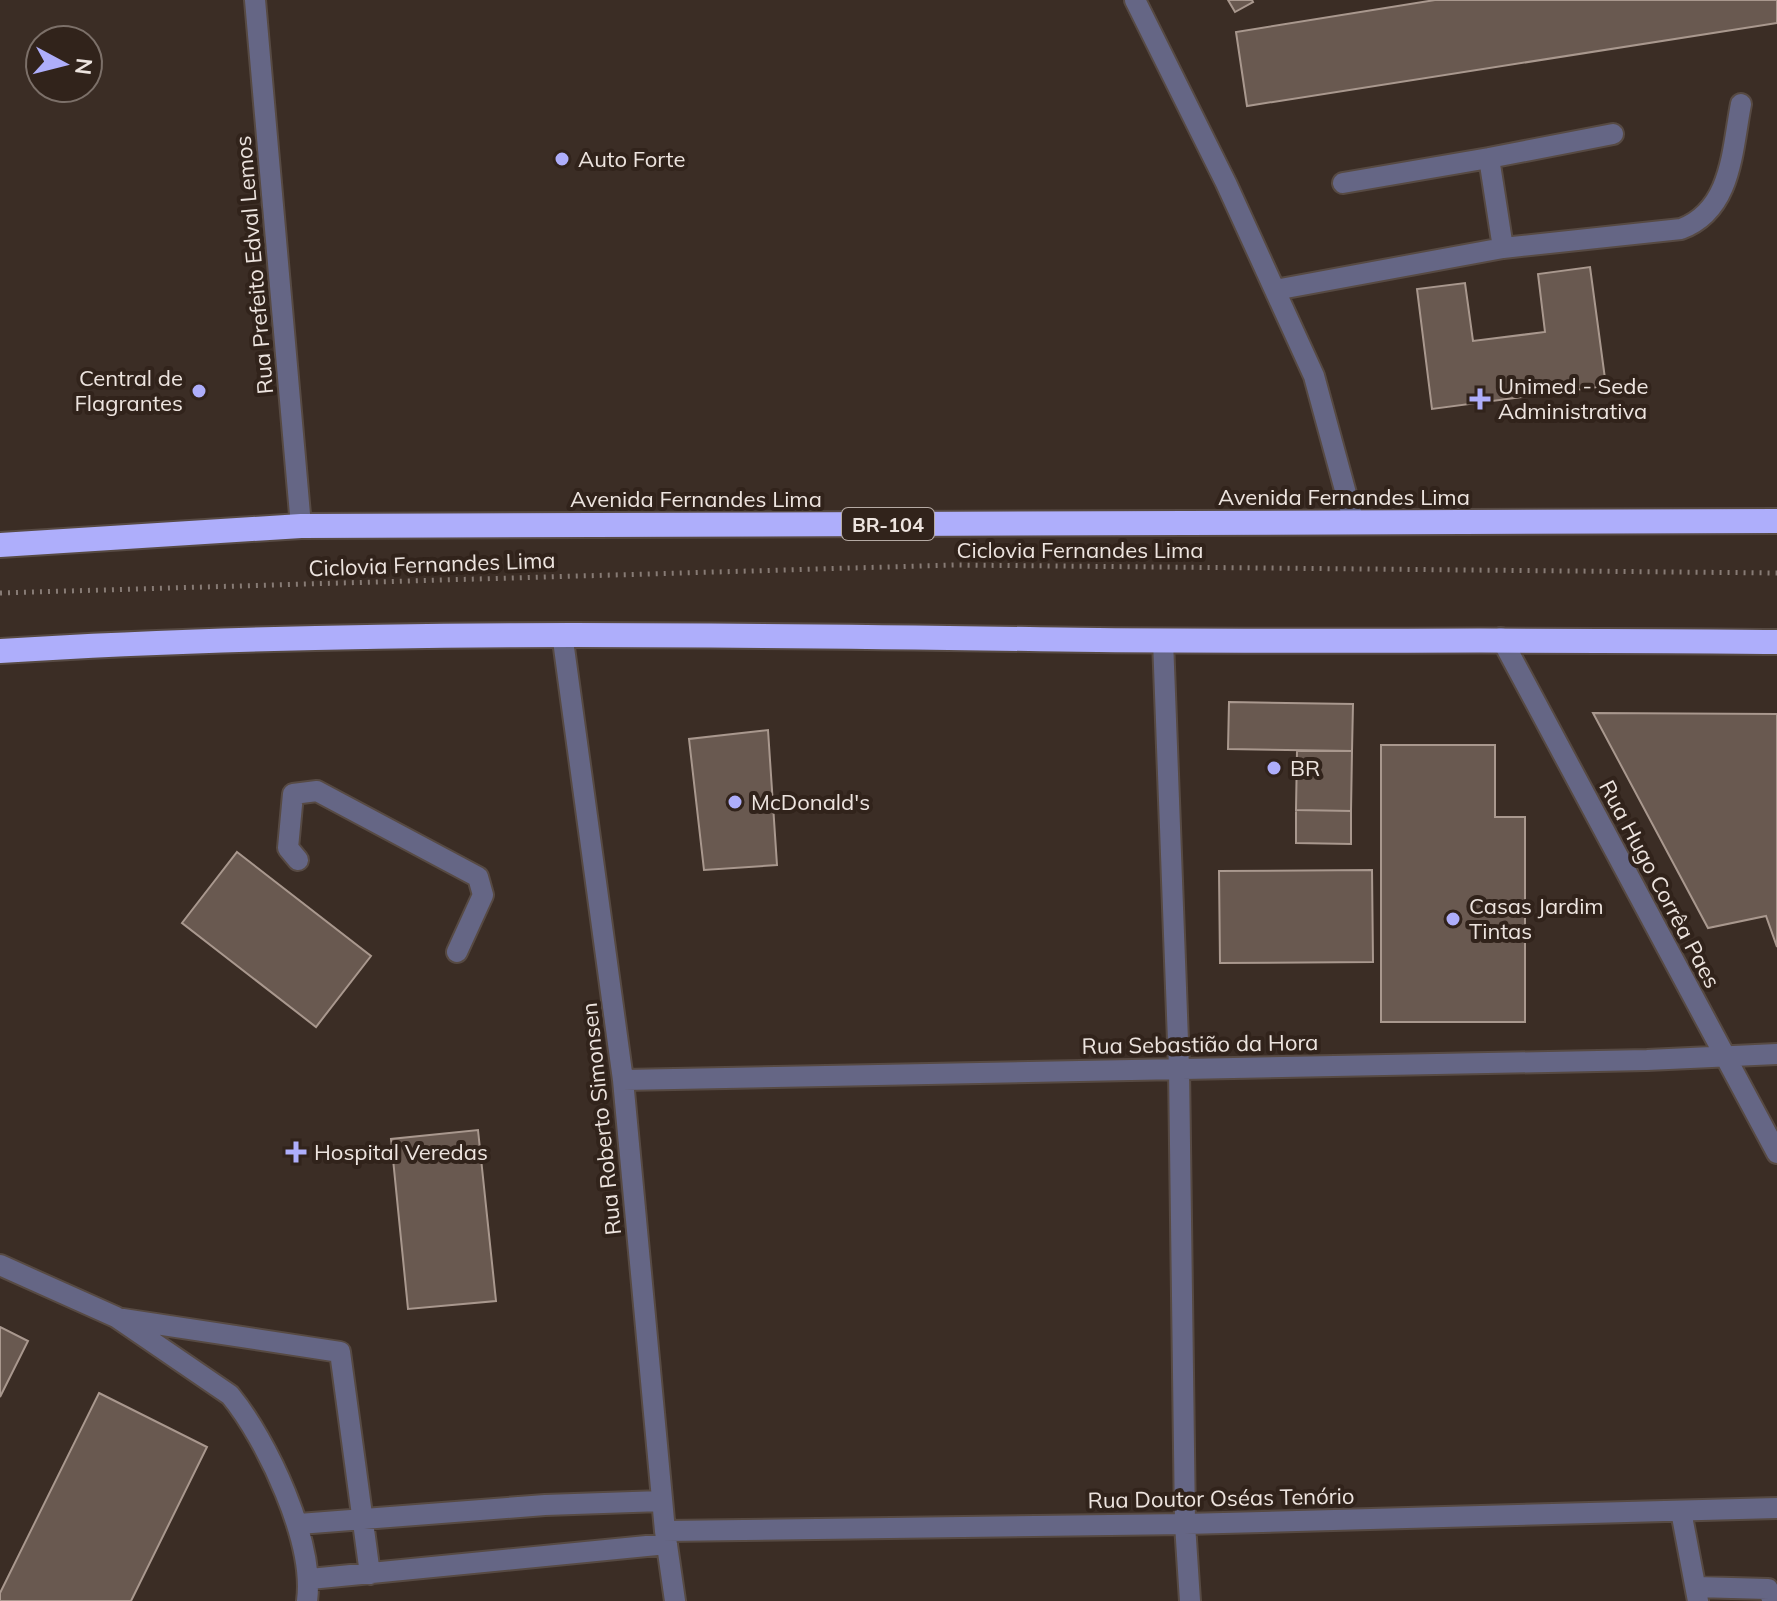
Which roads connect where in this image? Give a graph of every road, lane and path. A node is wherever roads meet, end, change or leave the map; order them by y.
1 (255, 0) edge
2 (1135, 0) edge
3 (1741, 104) dead end
4 (1613, 134) dead end
5 (1489, 158) junction
6 (1343, 183) dead end
7 (1503, 248) junction
8 (1275, 290) junction
9 (1777, 521) edge
10 (1354, 523) junction
11 (301, 526) junction
12 (0, 545) edge
13 (1777, 573) edge
14 (0, 593) edge
15 (562, 633) junction
16 (1501, 638) junction
17 (1163, 640) junction
18 (1777, 642) edge
19 (0, 651) edge
20 (298, 860) dead end
21 (457, 952) dead end
22 (1777, 1054) edge
23 (1725, 1057) junction
24 (1179, 1068) junction
25 (623, 1080) junction
26 (1777, 1153) edge
27 (0, 1265) edge
28 (116, 1317) junction
29 (662, 1501) junction
30 (1777, 1508) edge
31 (1681, 1511) junction
32 (360, 1518) junction
33 (299, 1524) junction
34 (1185, 1524) junction
35 (666, 1537) junction
36 (370, 1574) junction
37 (310, 1579) junction
38 (1697, 1594) edge
39 (307, 1601) edge
40 (675, 1601) edge
41 (1190, 1601) edge
42 (1773, 1601) edge

1 - 11 street, Rua Prefeito Edval Lemos
2 - 8 street
3 - 7 street
4 - 5 street
5 - 6 street
5 - 7 street
7 - 8 street
8 - 10 street
9 - 10 highway, Avenida Fernandes Lima / BR-104
10 - 11 highway, Avenida Fernandes Lima / BR-104
11 - 12 highway, Avenida Fernandes Lima / BR-104
13 - 14 path, Ciclovia Fernandes Lima
15 - 17 highway
15 - 19 highway
15 - 25 street, Rua Roberto Simonsen
16 - 17 highway
16 - 18 highway
16 - 23 street, Rua Hugo Corrêa Paes
17 - 24 street
20 - 21 street
22 - 23 street, Rua Sebastião da Hora
23 - 24 street, Rua Sebastião da Hora
23 - 26 street, Rua Hugo Corrêa Paes
24 - 25 street, Rua Sebastião da Hora
24 - 34 street
25 - 29 street, Rua Roberto Simonsen
27 - 28 street
28 - 32 street
28 - 33 street
29 - 32 street
29 - 35 street, Rua Roberto Simonsen
30 - 31 street, Rua Doutor Oséas Tenório
31 - 34 street, Rua Doutor Oséas Tenório
31 - 38 street
32 - 33 street
32 - 36 street
33 - 37 street
34 - 35 street, Rua Doutor Oséas Tenório
34 - 41 street
35 - 36 street, Rua Doutor Oséas Tenório
35 - 40 street, Rua Roberto Simonsen
36 - 37 street, Rua Doutor Oséas Tenório
37 - 39 street
38 - 42 street

